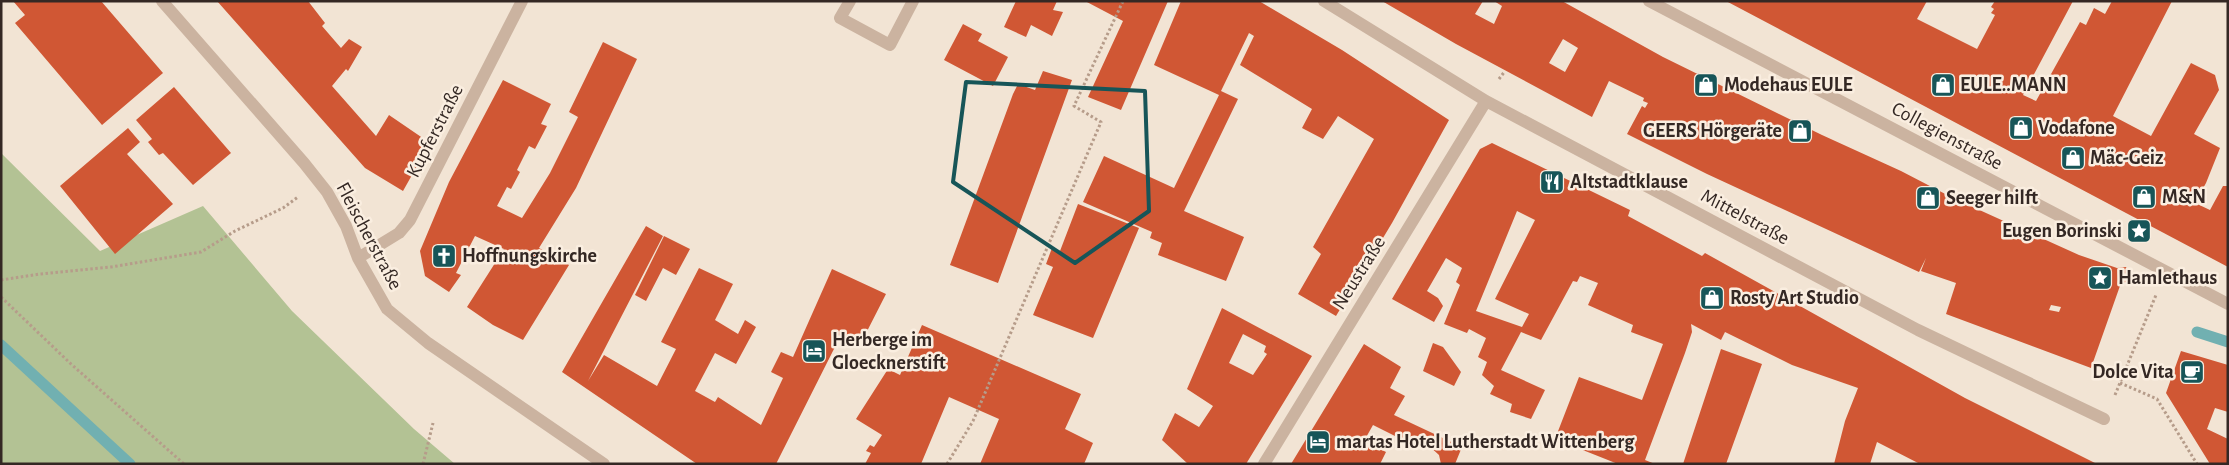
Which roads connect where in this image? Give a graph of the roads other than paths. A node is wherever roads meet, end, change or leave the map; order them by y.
1 (162, 1) edge
2 (522, 1) edge
3 (850, 1) edge
4 (913, 1) edge
5 (1324, 1) edge
6 (1649, 1) edge
7 (1486, 101) junction
8 (358, 258) junction
9 (2228, 304) edge
10 (2104, 419) road end
11 (604, 464) edge
12 (1264, 464) edge

1 - 8 street, Fleischerstraße
2 - 8 street, Kupferstraße
3 - 4 street
5 - 7 street, Mittelstraße
6 - 9 street, Collegienstraße
7 - 10 street, Mittelstraße
7 - 12 street, Neustraße
8 - 11 street, Fleischerstraße

